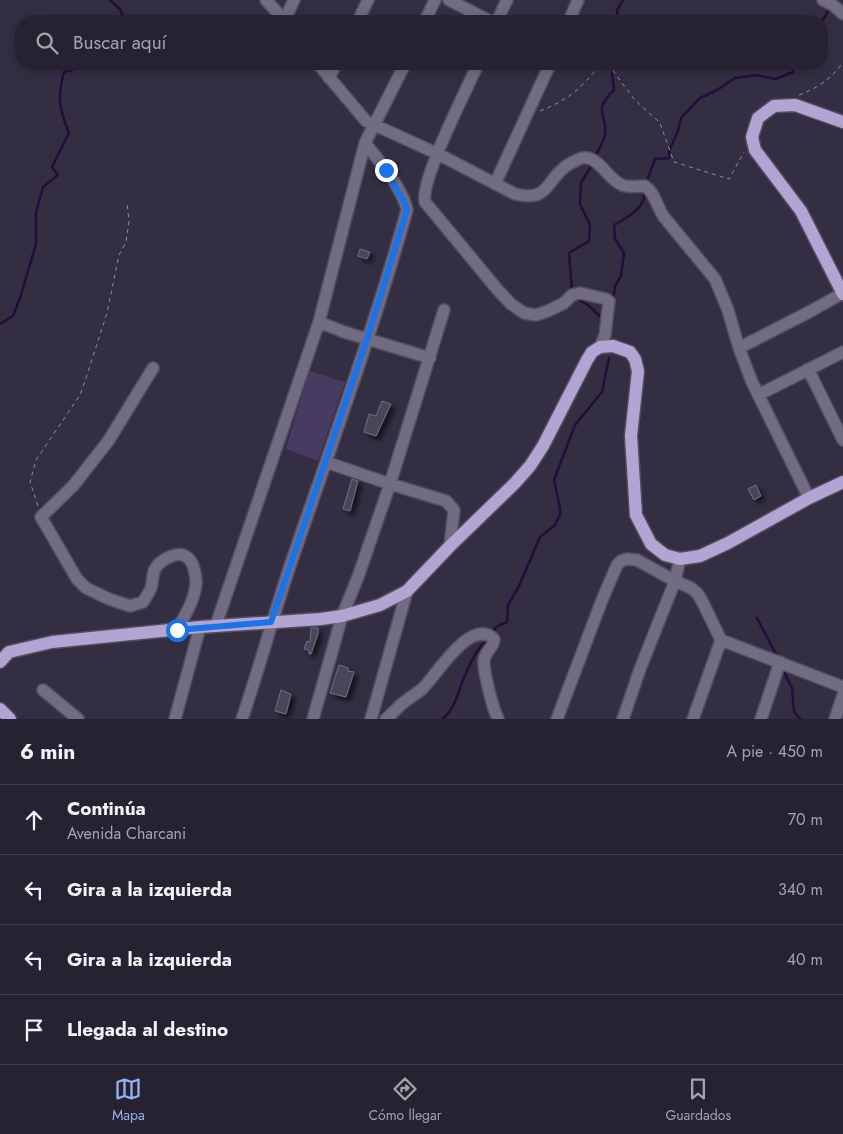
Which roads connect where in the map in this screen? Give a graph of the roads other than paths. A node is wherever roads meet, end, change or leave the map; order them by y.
1 (266, 0) edge
2 (294, 0) edge
3 (368, 0) edge
4 (435, 0) edge
5 (449, 0) edge
6 (507, 0) edge
7 (578, 0) edge
8 (828, 1) edge
9 (843, 14) edge
10 (280, 15) edge
11 (288, 15) edge
12 (361, 15) edge
13 (428, 15) edge
14 (478, 15) edge
15 (501, 15) edge
16 (572, 15) edge
17 (323, 70) edge
18 (333, 70) edge
19 (402, 70) edge
20 (475, 70) edge
21 (547, 70) edge
22 (329, 78) junction
23 (843, 122) edge
24 (375, 126) junction
25 (365, 143) junction
26 (438, 154) junction
27 (495, 184) junction
28 (843, 293) edge
29 (444, 310) dead end
30 (319, 322) junction
31 (367, 339) junction
32 (605, 346) junction
33 (739, 348) junction
34 (843, 352) edge
35 (430, 358) junction
36 (153, 368) dead end
37 (808, 369) junction
38 (758, 395) junction
39 (843, 440) edge
40 (326, 462) junction
41 (843, 482) edge
42 (390, 484) junction
43 (809, 498) junction
44 (450, 546) junction
45 (680, 559) junction
46 (676, 581) junction
47 (407, 591) junction
48 (342, 616) junction
49 (271, 622) junction
50 (216, 625) junction
51 (200, 626) junction
52 (177, 630) junction
53 (721, 640) junction
54 (0, 662) edge
55 (780, 662) junction
56 (843, 687) edge
57 (44, 690) dead end
58 (843, 695) edge
59 (78, 719) edge
60 (175, 719) edge
61 (242, 719) edge
62 (313, 719) edge
63 (371, 719) edge
64 (386, 719) edge
65 (498, 719) edge
66 (557, 719) edge
67 (622, 719) edge
68 (693, 719) edge
69 (761, 719) edge
70 (835, 719) edge

1 - 10 street
2 - 11 street
3 - 12 street
4 - 13 street
5 - 14 street
6 - 15 street
7 - 16 street
8 - 9 street
17 - 22 street
18 - 22 street
19 - 24 street
20 - 26 street
21 - 27 street
22 - 24 street
23 - 28 main road
24 - 25 street
24 - 26 street
25 - 30 street
25 - 31 street
26 - 27 street
26 - 32 street
27 - 33 street
28 - 33 street
29 - 35 street
30 - 31 street
30 - 50 street
31 - 35 street
31 - 40 street
32 - 44 main road
32 - 45 main road
33 - 38 street
34 - 37 street
35 - 42 street
36 - 52 street
37 - 38 street
37 - 39 street
38 - 43 street
40 - 42 street
40 - 49 street
41 - 43 main road
42 - 44 street
42 - 48 street
43 - 45 main road
44 - 47 main road
45 - 46 street
46 - 53 street
46 - 66 street
46 - 67 street
47 - 48 main road
47 - 63 street
48 - 49 main road
48 - 62 street
49 - 50 main road
49 - 61 street
50 - 51 main road
51 - 52 main road
51 - 60 street
52 - 54 main road
53 - 55 street
53 - 68 street
55 - 56 street
55 - 69 street
57 - 59 street
58 - 70 street
64 - 65 street

